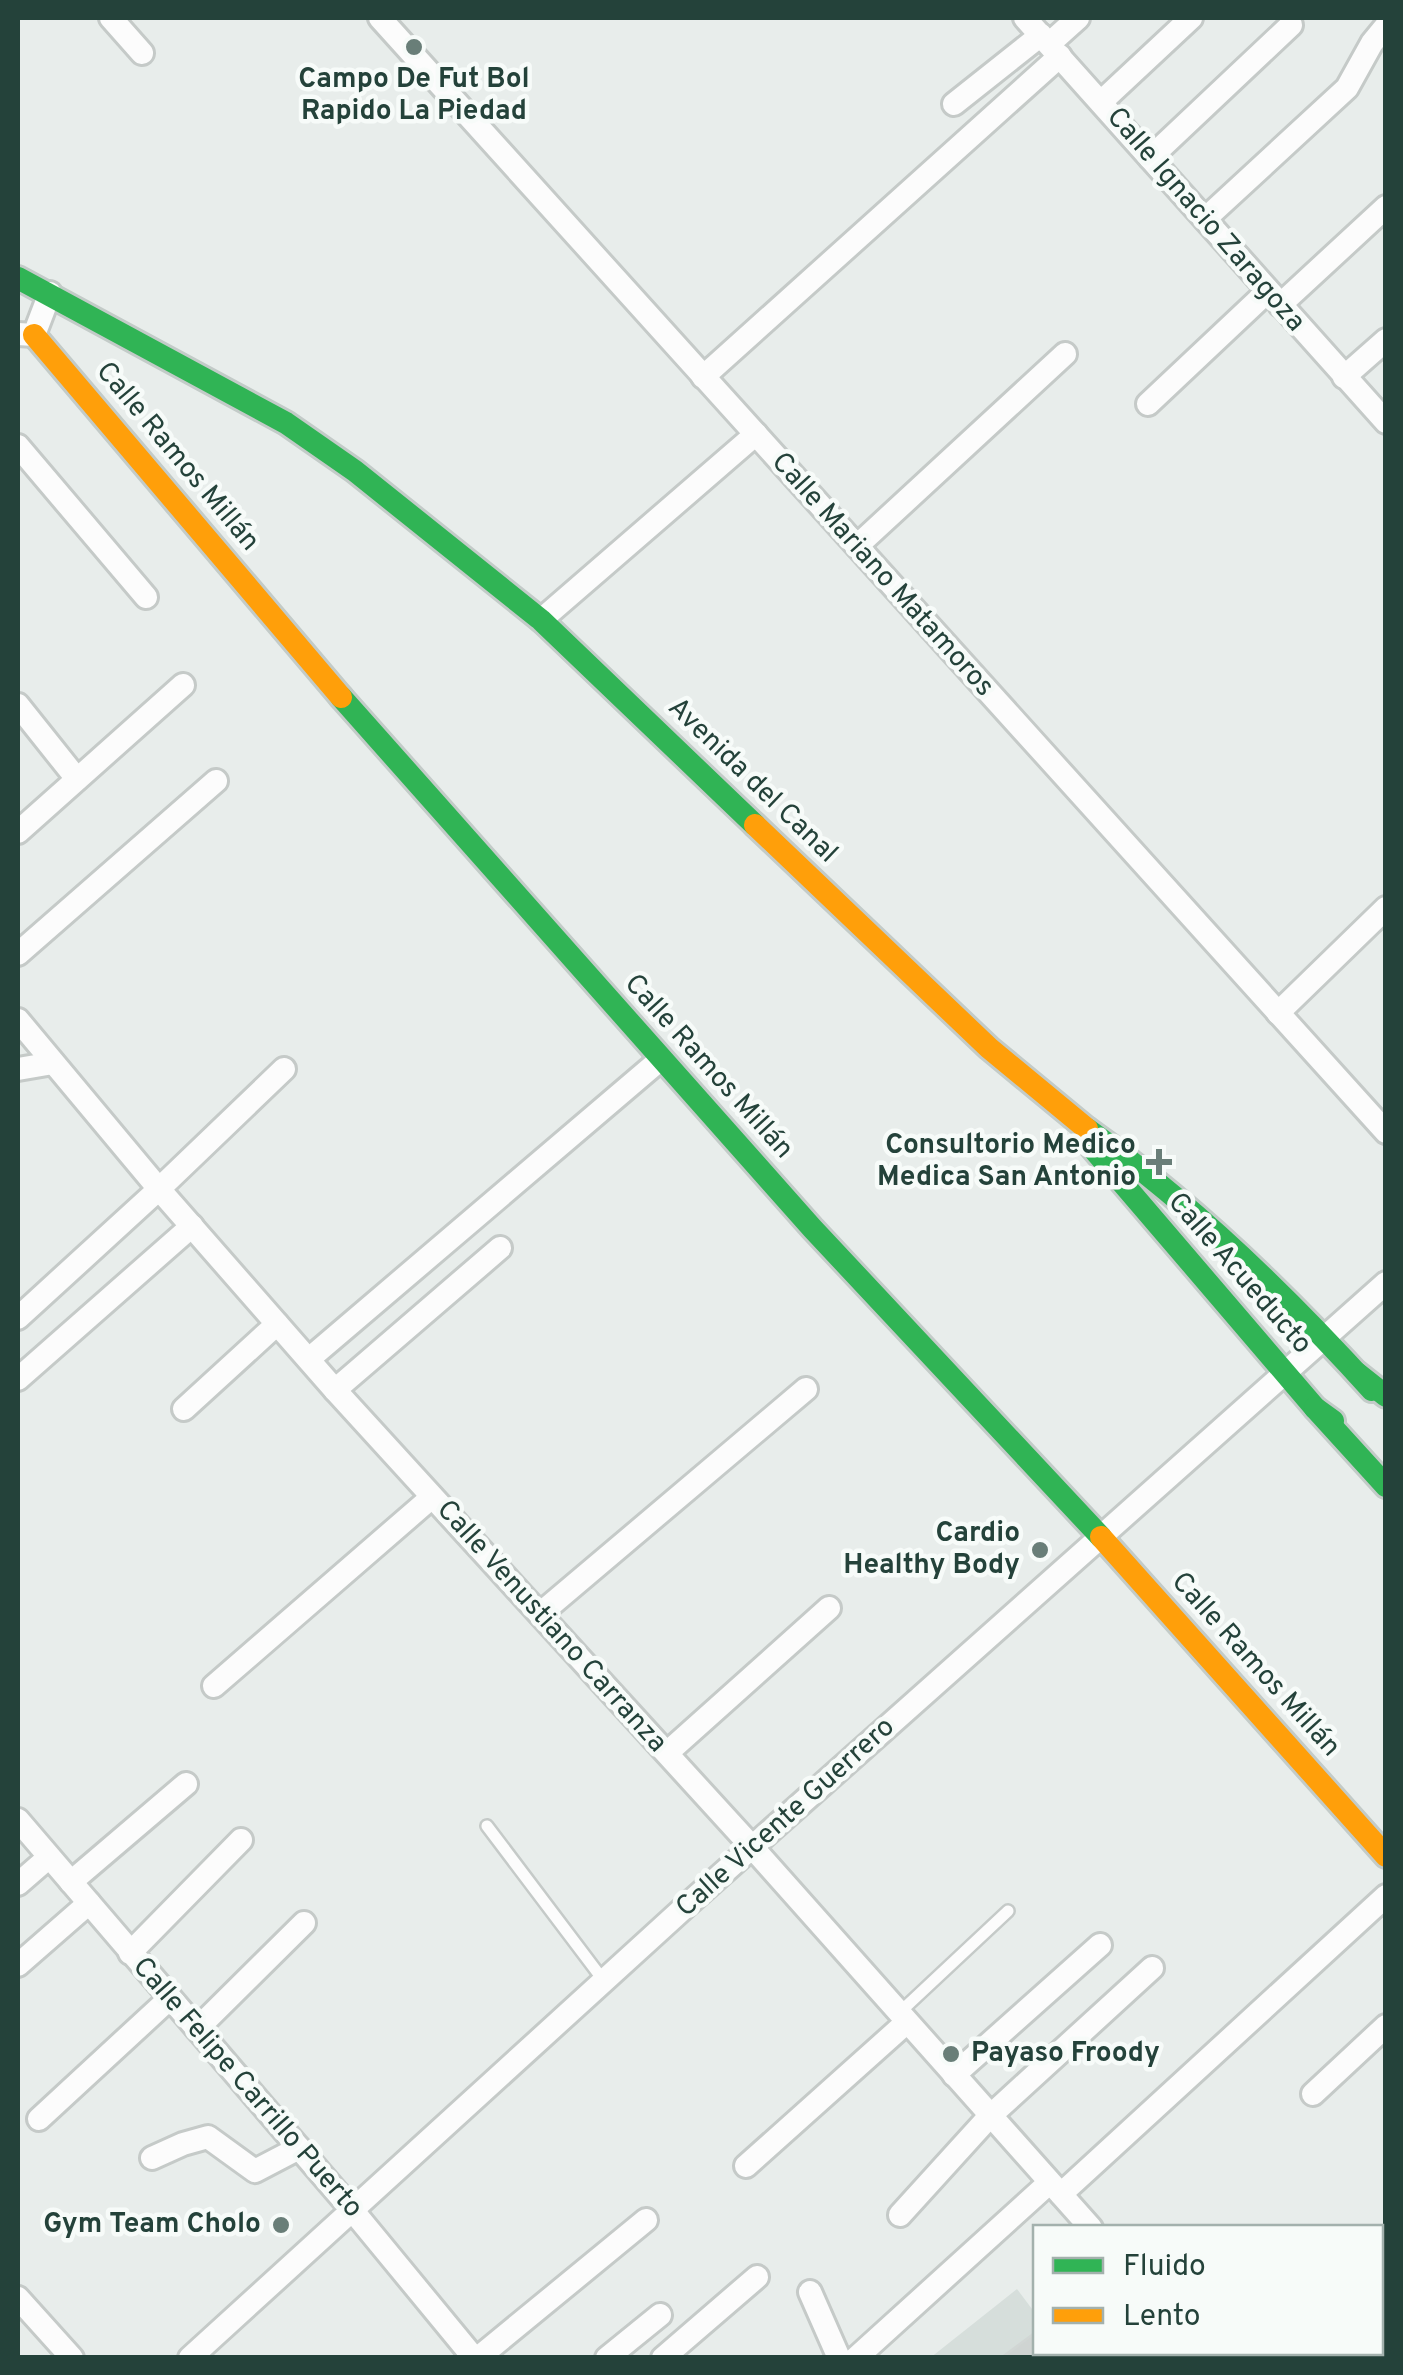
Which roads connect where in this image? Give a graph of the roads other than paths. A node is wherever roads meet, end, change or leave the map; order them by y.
1 (110, 18) edge
2 (380, 18) edge
3 (1078, 18) edge
4 (1191, 18) edge
5 (1291, 25) dead end
6 (1386, 26) edge
7 (1044, 38) edge
8 (142, 52) dead end
9 (1101, 102) junction
10 (954, 104) dead end
11 (1150, 158) junction
12 (1386, 207) edge
13 (1205, 219) junction
14 (18, 278) edge
15 (50, 293) junction
16 (1274, 298) junction
17 (26, 334) edge
18 (1386, 340) edge
19 (1065, 354) dead end
20 (703, 377) junction
21 (1344, 377) junction
22 (1148, 404) dead end
23 (1386, 422) edge
24 (756, 434) junction
25 (18, 446) edge
26 (857, 546) junction
27 (146, 598) dead end
28 (541, 620) junction
29 (183, 685) dead end
30 (18, 705) edge
31 (77, 779) junction
32 (216, 781) dead end
33 (18, 832) edge
34 (1386, 908) edge
35 (18, 954) edge
36 (1278, 1014) junction
37 (18, 1020) edge
38 (661, 1059) junction
39 (54, 1063) junction
40 (284, 1068) dead end
41 (18, 1069) edge
42 (1062, 1111) junction
43 (1386, 1132) edge
44 (159, 1189) junction
45 (192, 1226) junction
46 (500, 1248) dead end
47 (1386, 1284) edge
48 (18, 1318) edge
49 (278, 1324) junction
50 (1326, 1340) junction
51 (309, 1359) junction
52 (1285, 1374) junction
53 (1357, 1374) junction
54 (18, 1379) edge
55 (806, 1389) dead end
56 (335, 1390) junction
57 (1386, 1396) edge
58 (1386, 1406) edge
59 (1315, 1408) junction
60 (184, 1409) dead end
61 (1386, 1461) edge
62 (1386, 1486) edge
63 (432, 1497) junction
64 (1101, 1537) junction
65 (828, 1608) dead end
66 (540, 1614) junction
67 (214, 1686) dead end
68 (667, 1753) junction
69 (186, 1784) dead end
70 (18, 1820) edge
71 (487, 1826) dead end
72 (241, 1840) dead end
73 (753, 1848) junction
74 (1386, 1856) edge
75 (48, 1858) junction
76 (71, 1882) junction
77 (18, 1884) edge
78 (1386, 1896) edge
79 (89, 1903) junction
80 (1008, 1911) dead end
81 (304, 1923) dead end
82 (1100, 1945) dead end
83 (130, 1953) junction
84 (18, 1964) edge
85 (1152, 1968) dead end
86 (604, 1980) junction
87 (169, 1999) junction
88 (903, 2017) junction
89 (1386, 2026) edge
90 (197, 2029) junction
91 (954, 2075) junction
92 (1313, 2094) dead end
93 (989, 2117) junction
94 (39, 2119) dead end
95 (299, 2148) junction
96 (152, 2158) dead end
97 (746, 2166) dead end
98 (1055, 2188) junction
99 (353, 2211) junction
100 (900, 2215) dead end
101 (646, 2220) dead end
102 (1088, 2225) edge
103 (756, 2277) dead end
104 (810, 2292) dead end
105 (18, 2298) edge
106 (660, 2315) dead end
107 (72, 2358) edge
108 (190, 2358) edge
109 (476, 2358) edge
110 (607, 2358) edge
111 (663, 2358) edge
112 (839, 2358) edge
113 (856, 2358) edge

1 - 8 street
2 - 20 street, Calle Mariano Matamoros
3 - 7 street
4 - 9 street
5 - 11 street
6 - 13 street
7 - 9 street, Calle Ignacio Zaragoza
7 - 10 street
7 - 20 street
9 - 11 street, Calle Ignacio Zaragoza
11 - 13 street, Calle Ignacio Zaragoza
12 - 16 street
13 - 16 street, Calle Ignacio Zaragoza
14 - 15 main road, Avenida del Canal
15 - 17 street, Calle Ramos Millán
15 - 28 main road, Avenida del Canal
16 - 21 street, Calle Ignacio Zaragoza
16 - 22 street
17 - 38 main road, Calle Ramos Millán
18 - 21 street
19 - 26 street
20 - 24 street, Calle Mariano Matamoros
21 - 23 street, Calle Ignacio Zaragoza
24 - 26 street, Calle Mariano Matamoros
24 - 28 street
25 - 27 street
26 - 36 street, Calle Mariano Matamoros
28 - 42 main road, Avenida del Canal
29 - 31 street
30 - 31 street
31 - 33 street
32 - 35 street
34 - 36 street
36 - 43 street, Calle Mariano Matamoros
37 - 39 street, Calle Venustiano Carranza
38 - 51 street
38 - 64 main road, Calle Ramos Millán
39 - 41 street
39 - 44 street, Calle Venustiano Carranza
40 - 44 street
42 - 50 main road, Avenida del Canal
42 - 52 main road, Calle Acueducto
44 - 45 street, Calle Venustiano Carranza
44 - 48 street
45 - 49 street, Calle Venustiano Carranza
45 - 54 street
46 - 56 street
47 - 50 street, Calle Vicente Guerrero
49 - 51 street, Calle Venustiano Carranza
49 - 60 street
50 - 52 street, Calle Vicente Guerrero
50 - 53 main road, Avenida del Canal
51 - 56 street, Calle Venustiano Carranza
52 - 59 main road, Calle Acueducto
52 - 64 street, Calle Vicente Guerrero
53 - 57 main road
53 - 58 main road, Avenida del Canal
55 - 66 street
56 - 63 street, Calle Venustiano Carranza
59 - 61 main road, Calle Acueducto
59 - 62 main road
63 - 66 street, Calle Venustiano Carranza
63 - 67 street
64 - 73 street, Calle Vicente Guerrero
64 - 74 main road, Calle Ramos Millán
65 - 68 street
66 - 68 street, Calle Venustiano Carranza
68 - 73 street, Calle Venustiano Carranza
69 - 76 street
70 - 75 street, Calle Felipe Carrillo Puerto
71 - 86 lane
72 - 83 street
73 - 86 street, Calle Vicente Guerrero
73 - 88 street, Calle Venustiano Carranza
75 - 76 street, Calle Felipe Carrillo Puerto
75 - 77 street
76 - 79 street, Calle Felipe Carrillo Puerto
78 - 98 street
79 - 83 street, Calle Felipe Carrillo Puerto
79 - 84 street
80 - 88 lane
81 - 90 street
82 - 91 street
83 - 87 street, Calle Felipe Carrillo Puerto
85 - 93 street
86 - 99 street, Calle Vicente Guerrero
87 - 90 street, Calle Felipe Carrillo Puerto
87 - 94 street
88 - 91 street, Calle Venustiano Carranza
88 - 97 street
89 - 92 street
90 - 95 street, Calle Felipe Carrillo Puerto
91 - 93 street, Calle Venustiano Carranza
93 - 98 street, Calle Venustiano Carranza
93 - 100 street
95 - 96 street
95 - 99 street, Calle Felipe Carrillo Puerto
98 - 102 street, Calle Venustiano Carranza
98 - 113 street
99 - 108 street, Calle Vicente Guerrero
99 - 109 street, Calle Felipe Carrillo Puerto
101 - 109 street
103 - 111 street
104 - 112 street
105 - 107 street
106 - 110 street

